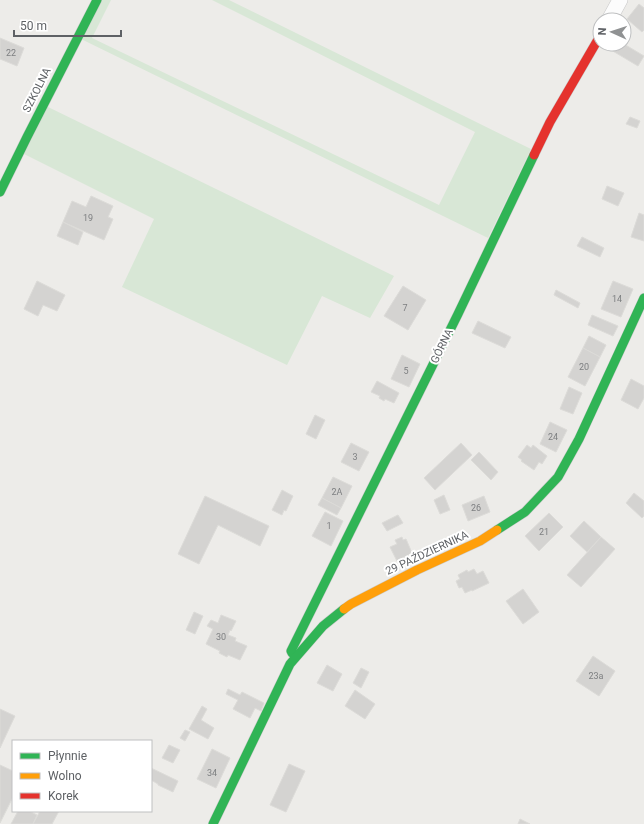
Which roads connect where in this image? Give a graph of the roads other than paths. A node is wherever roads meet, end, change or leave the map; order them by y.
1 (97, 0) edge
2 (620, 0) edge
3 (613, 12) edge
4 (592, 50) edge
5 (0, 192) edge
6 (644, 298) edge
7 (295, 659) junction
8 (213, 824) edge

1 - 5 street, SZKOLNA
2 - 3 street
4 - 7 street, GÓRNA
6 - 7 street, 29 PAŹDZIERNIKA
7 - 8 street, 29 PAŹDZIERNIKA

